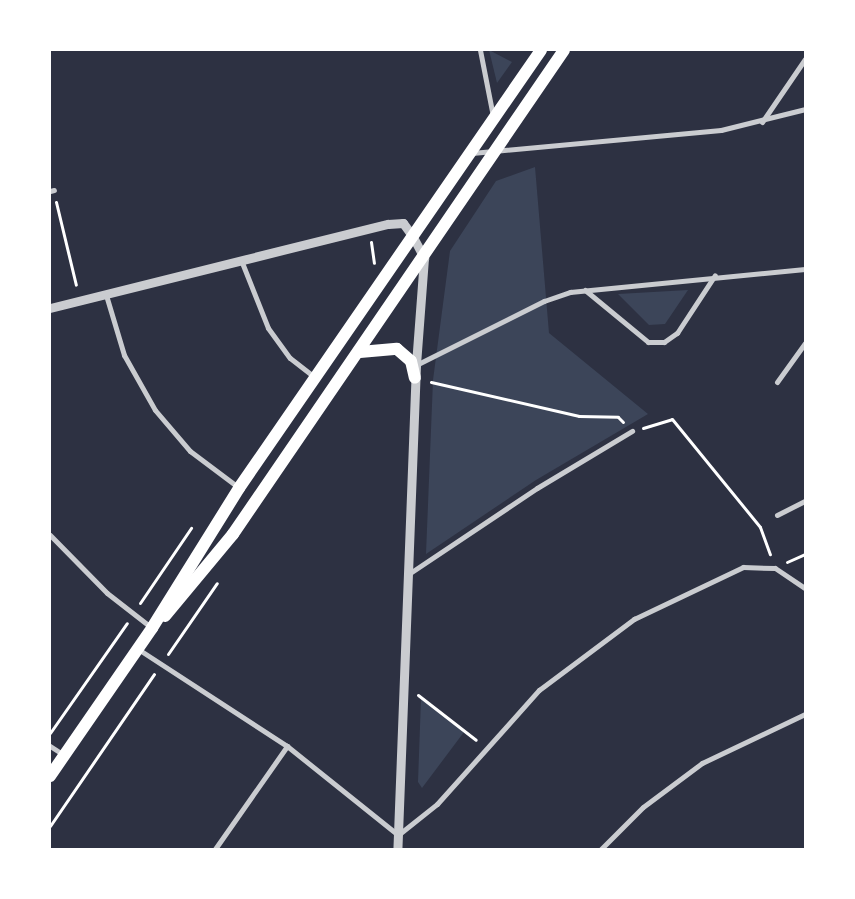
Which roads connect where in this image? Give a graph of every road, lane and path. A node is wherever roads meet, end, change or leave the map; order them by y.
1 (480, 50) edge
2 (537, 50) edge
3 (564, 50) edge
4 (805, 59) edge
5 (805, 109) edge
6 (493, 120) junction
7 (761, 122) junction
8 (494, 152) junction
9 (470, 154) junction
10 (52, 191) edge
11 (413, 237) junction
12 (424, 258) junction
13 (241, 260) junction
14 (805, 269) edge
15 (714, 276) junction
16 (585, 290) junction
17 (106, 296) junction
18 (82, 300) junction
19 (50, 308) edge
20 (805, 343) edge
21 (360, 352) junction
22 (416, 372) junction
23 (316, 378) junction
24 (777, 382) dead end
25 (446, 387) dead end
26 (632, 431) junction
27 (240, 488) junction
28 (805, 501) edge
29 (777, 516) dead end
30 (50, 535) edge
31 (775, 568) junction
32 (406, 576) junction
33 (805, 588) edge
34 (152, 628) junction
35 (138, 649) junction
36 (404, 684) junction
37 (805, 714) edge
38 (50, 746) edge
39 (287, 746) junction
40 (484, 747) junction
41 (64, 755) junction
42 (50, 776) edge
43 (398, 835) junction
44 (215, 849) edge
45 (397, 849) edge
46 (601, 849) edge

1 - 6 street
2 - 6 main road
3 - 8 main road
4 - 7 street
5 - 7 street
6 - 9 main road
7 - 8 street
8 - 9 street
8 - 12 main road
9 - 11 main road
10 - 18 path
11 - 12 street
11 - 13 street
11 - 23 main road
12 - 21 main road
12 - 22 street
13 - 17 street
13 - 23 street
14 - 15 street
15 - 16 street
15 - 16 street
16 - 22 street
17 - 18 street
17 - 27 street
18 - 19 street
20 - 24 street
21 - 22 main road
21 - 34 main road
22 - 32 street
23 - 27 main road
25 - 26 path
26 - 31 path
26 - 32 street
27 - 34 main road
28 - 29 street
30 - 34 street
31 - 33 street
31 - 40 street
32 - 36 street
34 - 35 main road
35 - 39 street
35 - 41 main road
36 - 40 path
36 - 43 street
37 - 46 street
38 - 41 street
39 - 43 street
39 - 44 street
40 - 43 street
41 - 42 main road
43 - 45 street

